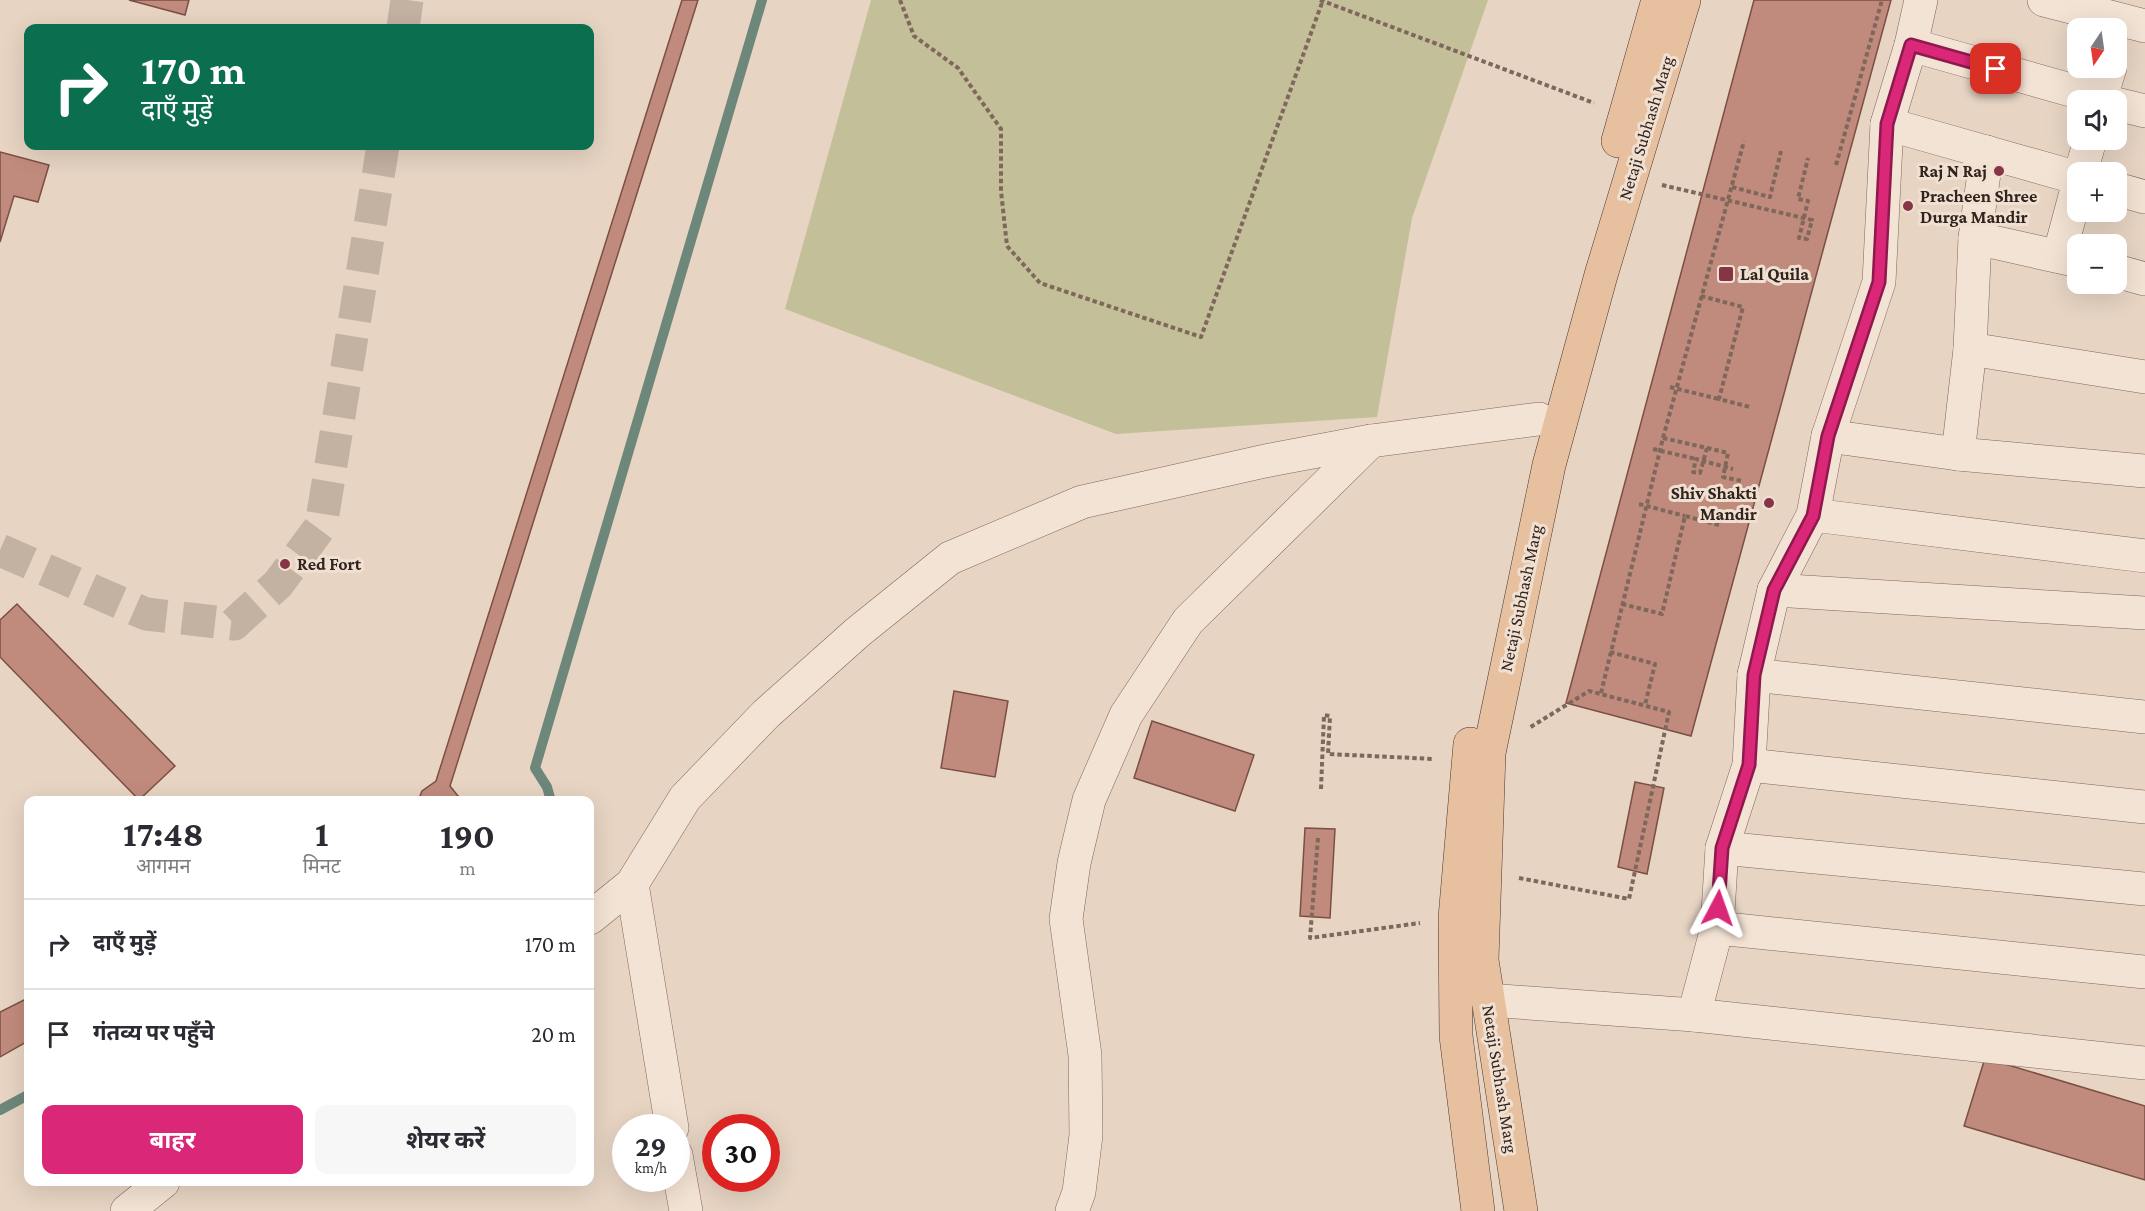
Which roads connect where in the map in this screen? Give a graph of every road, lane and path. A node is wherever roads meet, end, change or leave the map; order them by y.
1 (900, 0) edge
2 (1322, 0) edge
3 (1658, 0) edge
4 (1684, 0) edge
5 (1882, 0) edge
6 (1922, 0) edge
7 (2044, 0) edge
8 (2129, 24) edge
9 (1911, 45) junction
10 (2068, 90) edge
11 (2127, 106) edge
12 (2145, 111) edge
13 (1626, 115) junction
14 (1887, 124) junction
15 (1744, 141) dead end
16 (1781, 152) dead end
17 (1987, 152) junction
18 (1808, 158) dead end
19 (1836, 165) dead end
20 (2067, 174) edge
21 (1631, 178) junction
22 (1732, 187) junction
23 (2127, 192) edge
24 (2145, 196) edge
25 (1975, 238) junction
26 (2067, 259) edge
27 (2127, 274) edge
28 (2145, 279) edge
29 (1701, 296) junction
30 (1970, 350) junction
31 (2145, 377) edge
32 (1671, 387) dead end
33 (1719, 399) junction
34 (1750, 407) dead end
35 (1539, 419) junction
36 (1828, 436) junction
37 (1664, 438) junction
38 (1371, 441) junction
39 (1707, 448) junction
40 (1653, 449) dead end
41 (1958, 454) junction
42 (1696, 459) junction
43 (1733, 469) dead end
44 (2145, 471) edge
45 (1742, 481) dead end
46 (1639, 504) dead end
47 (1685, 516) junction
48 (1813, 516) junction
49 (1719, 525) dead end
50 (2145, 556) edge
51 (1774, 590) junction
52 (1622, 604) junction
53 (2145, 613) edge
54 (1610, 652) junction
55 (1754, 675) junction
56 (1601, 693) junction
57 (1645, 705) junction
58 (2145, 717) edge
59 (1478, 757) junction
60 (1749, 765) junction
61 (1321, 789) dead end
62 (2145, 807) edge
63 (1318, 838) dead end
64 (1722, 848) junction
65 (1485, 872) junction
66 (632, 884) junction
67 (2145, 889) edge
68 (594, 915) edge
69 (1455, 918) junction
70 (1717, 928) junction
71 (2145, 972) edge
72 (1488, 1000) junction
73 (1694, 1015) junction
74 (2145, 1063) edge
75 (670, 1114) edge
76 (159, 1186) edge
77 (683, 1192) edge
78 (127, 1211) edge
79 (686, 1211) edge
80 (1072, 1211) edge
81 (1478, 1211) edge
82 (1521, 1211) edge

1 - 2 path
2 - 13 path
3 - 13 main road, Netaji Subhash Marg
4 - 21 main road, Netaji Subhash Marg
5 - 19 path
6 - 9 street
7 - 8 street
9 - 10 street
9 - 14 street
11 - 12 street
13 - 35 main road, Netaji Subhash Marg
14 - 17 street
14 - 36 street
15 - 22 path
16 - 22 path
17 - 20 street
17 - 25 street
18 - 21 path
21 - 59 main road, Netaji Subhash Marg
22 - 29 path
23 - 24 street
25 - 26 street
25 - 30 street
27 - 28 street
29 - 33 path
29 - 37 path
30 - 31 street
30 - 41 street
32 - 33 path
33 - 34 path
35 - 38 street
35 - 59 main road, Netaji Subhash Marg
36 - 41 street
36 - 48 street
37 - 39 path
37 - 52 path
38 - 66 street
38 - 80 street
39 - 42 path
39 - 45 path
40 - 42 path
41 - 44 street
42 - 43 path
46 - 47 path
47 - 49 path
47 - 52 path
48 - 50 street
48 - 51 street
51 - 53 street
51 - 55 street
52 - 54 path
54 - 56 path
54 - 57 path
55 - 58 street
55 - 60 street
56 - 57 path
56 - 59 path
57 - 65 path
59 - 61 path
59 - 65 main road, Netaji Subhash Marg
59 - 69 main road, Netaji Subhash Marg
60 - 62 street
60 - 64 street
63 - 69 path
64 - 67 street
64 - 70 street
65 - 72 main road, Netaji Subhash Marg
66 - 68 street
66 - 75 street
69 - 81 main road, Netaji Subhash Marg
70 - 71 street
70 - 73 street
72 - 73 street
72 - 82 main road, Netaji Subhash Marg
73 - 74 street
76 - 78 street
77 - 79 street

